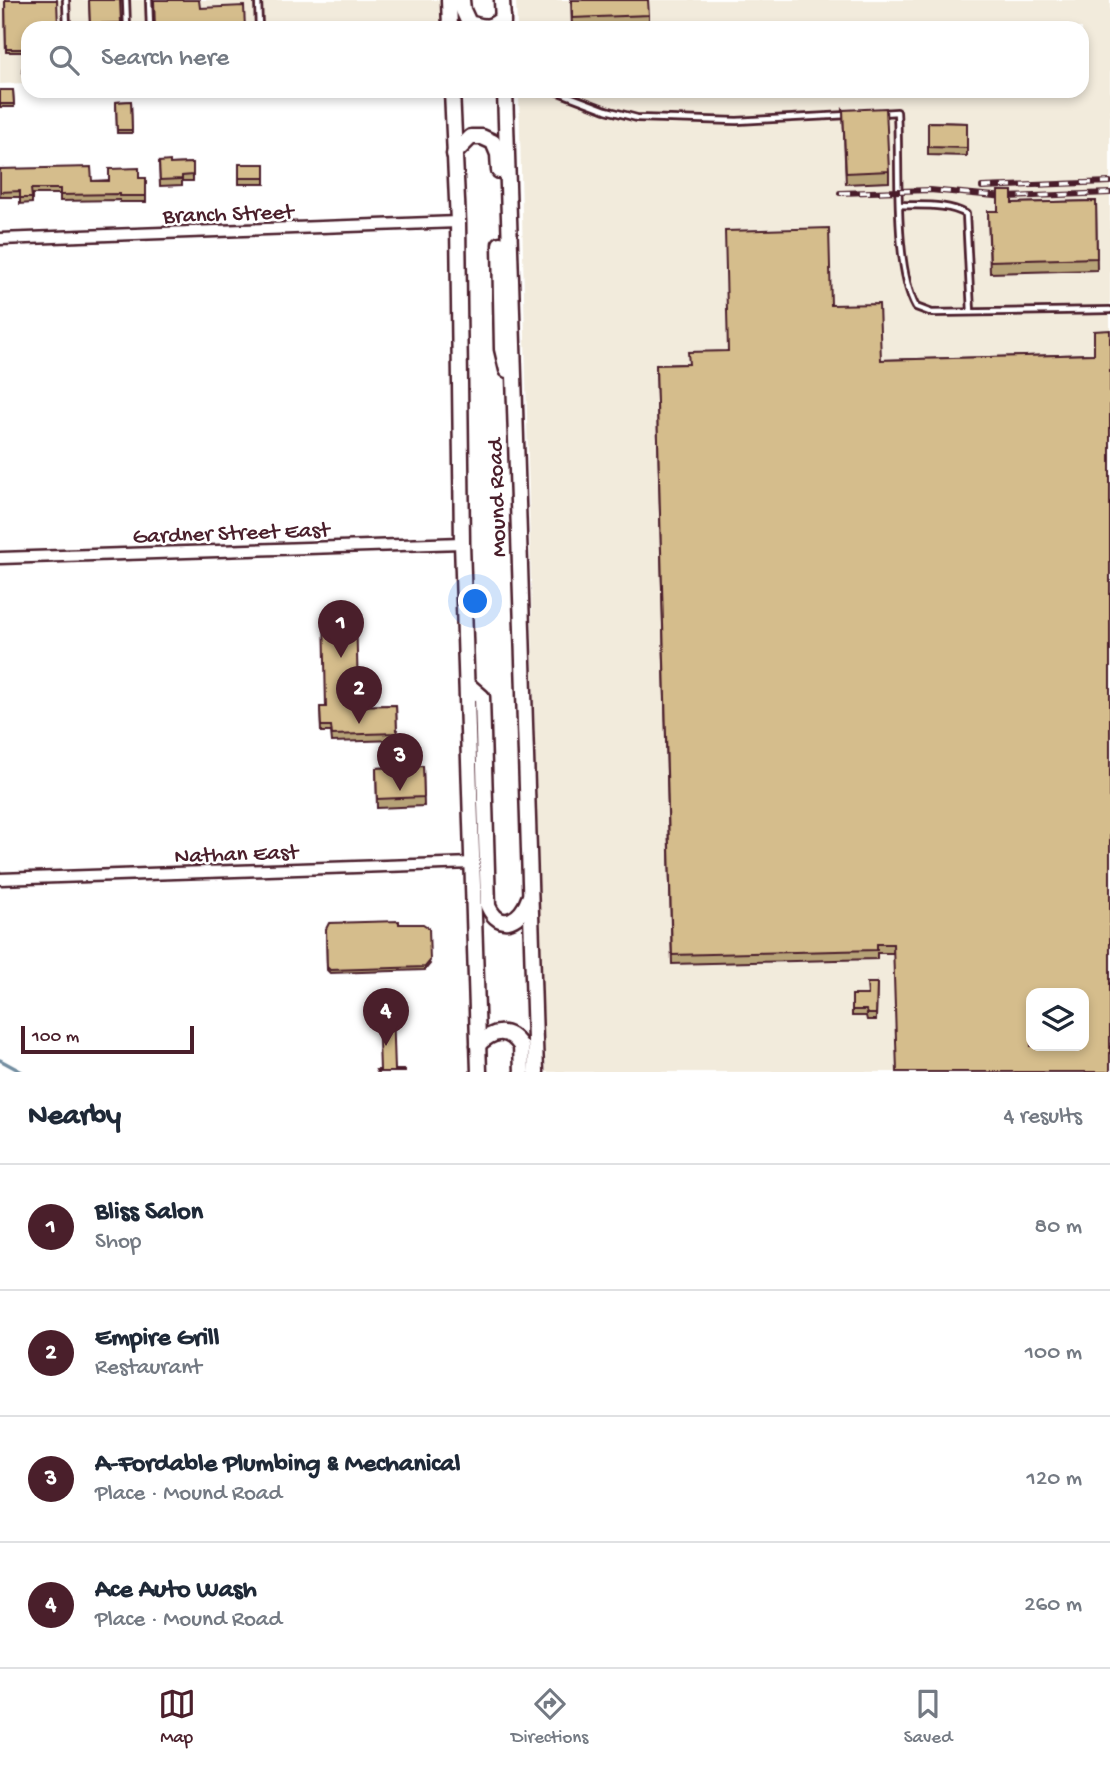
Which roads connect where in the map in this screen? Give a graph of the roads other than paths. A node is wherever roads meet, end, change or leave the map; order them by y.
1 (66, 0) edge
2 (126, 0) edge
3 (149, 0) edge
4 (258, 0) edge
5 (449, 0) edge
6 (463, 0) edge
7 (502, 0) edge
8 (67, 21) edge
9 (127, 21) edge
10 (150, 21) edge
11 (259, 21) edge
12 (450, 21) edge
13 (469, 21) edge
14 (503, 21) edge
15 (452, 98) edge
16 (505, 98) edge
17 (574, 98) edge
18 (857, 114) edge
19 (870, 114) edge
20 (454, 154) junction
21 (900, 205) junction
22 (458, 222) junction
23 (0, 239) edge
24 (1110, 310) edge
25 (971, 312) junction
26 (514, 402) junction
27 (462, 543) junction
28 (0, 558) edge
29 (467, 684) junction
30 (473, 863) junction
31 (0, 879) edge
32 (532, 891) junction
33 (478, 1045) junction
34 (478, 1072) edge
35 (522, 1072) edge
36 (536, 1072) edge

1 - 8 lane
2 - 9 lane
3 - 10 lane
4 - 11 lane
5 - 12 main road
6 - 13 main road
7 - 14 main road
15 - 20 main road, Mound Road
16 - 26 main road, Mound Road
17 - 18 lane
19 - 21 lane
20 - 22 main road, Mound Road
20 - 26 main road
21 - 25 lane
21 - 25 lane
22 - 23 street, Branch Street
22 - 27 main road, Mound Road
24 - 25 lane
26 - 32 main road, Mound Road
27 - 28 street, Gardner Street East
27 - 29 main road, Mound Road
29 - 30 main road, Mound Road
29 - 32 main road
30 - 31 street, Nathan East
30 - 33 main road, Mound Road
32 - 36 main road, Mound Road
33 - 34 main road, Mound Road
33 - 35 main road

